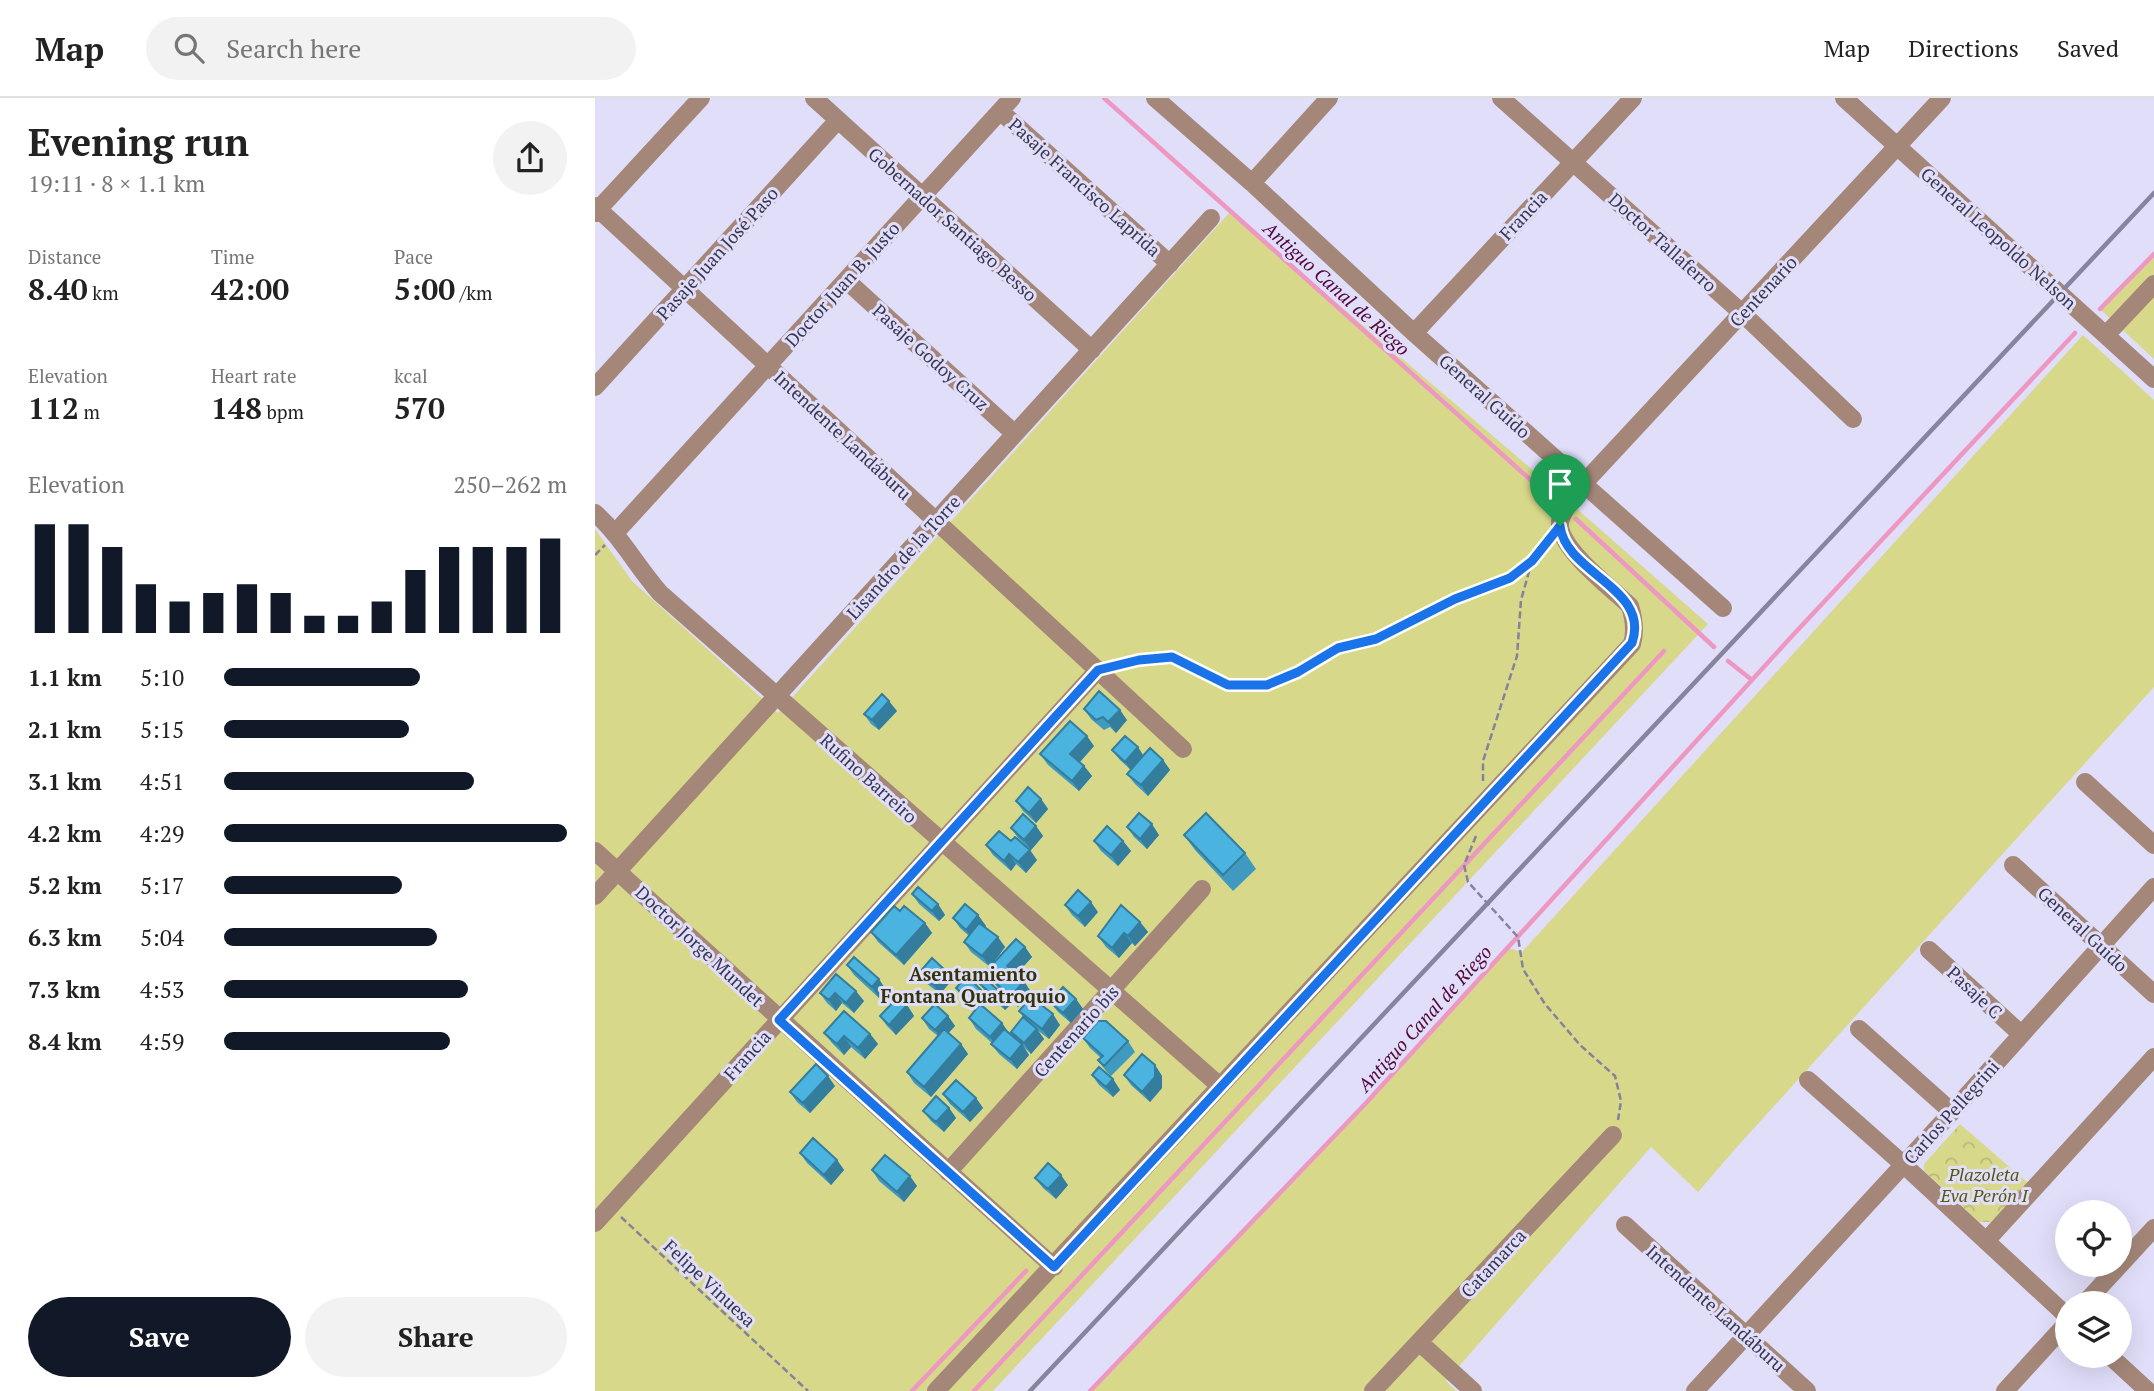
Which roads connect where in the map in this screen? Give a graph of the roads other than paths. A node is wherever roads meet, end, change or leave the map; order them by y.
1 (701, 98) edge
2 (814, 98) edge
3 (1155, 98) edge
4 (1329, 98) edge
5 (1501, 98) edge
6 (1633, 98) edge
7 (1844, 98) edge
8 (1942, 98) edge
9 (1006, 104) edge
10 (838, 120) junction
11 (1898, 146) junction
12 (1572, 162) junction
13 (1252, 183) junction
14 (922, 196) junction
15 (596, 210) edge
16 (1211, 218) dead end
17 (1170, 264) junction
18 (846, 279) junction
19 (2154, 284) edge
20 (685, 289) junction
21 (1742, 313) junction
22 (1414, 333) junction
23 (2106, 335) junction
24 (1092, 350) junction
25 (768, 365) junction
26 (2154, 379) edge
27 (595, 387) edge
28 (1853, 419) dead end
29 (1015, 434) junction
30 (1583, 484) junction
31 (595, 513) edge
32 (936, 521) junction
33 (616, 532) junction
34 (1723, 608) dead end
35 (1098, 670) junction
36 (777, 696) junction
37 (1184, 749) dead end
38 (2085, 782) dead end
39 (941, 843) junction
40 (2154, 845) edge
41 (595, 851) edge
42 (2013, 865) dead end
43 (618, 871) junction
44 (2154, 887) edge
45 (1202, 889) dead end
46 (595, 896) edge
47 (2101, 945) junction
48 (1929, 950) dead end
49 (1111, 992) junction
50 (2154, 994) edge
51 (779, 1020) junction
52 (1859, 1029) dead end
53 (2021, 1034) junction
54 (2154, 1057) edge
55 (1808, 1080) dead end
56 (1220, 1086) junction
57 (1952, 1112) junction
58 (1613, 1135) road end
59 (1904, 1165) junction
60 (948, 1172) junction
61 (595, 1223) edge
62 (1625, 1225) dead end
63 (2154, 1228) edge
64 (1986, 1241) junction
65 (1054, 1267) junction
66 (2096, 1291) edge
67 (2055, 1305) edge
68 (1746, 1335) junction
69 (2055, 1336) edge
70 (1419, 1342) junction
71 (2123, 1368) edge
72 (936, 1391) edge
73 (1373, 1391) edge
74 (1473, 1391) edge
75 (1695, 1391) edge
76 (1807, 1391) edge
77 (2005, 1391) edge
78 (2148, 1391) edge

1 - 15 street
2 - 10 street, Gobernador Santiago Besso
3 - 13 street, General Guido
4 - 13 street
5 - 12 street, Doctor Tallaferro
6 - 12 street, Francia
7 - 11 street, General Leopoldo Nelson
8 - 11 street, Centenario
9 - 14 street, Doctor Juan B. Justo
9 - 17 street, Pasaje Francisco Laprida
10 - 14 street, Gobernador Santiago Besso
10 - 20 street, Pasaje Juan José Paso
11 - 21 street, Centenario
11 - 23 street, General Leopoldo Nelson
12 - 21 street, Doctor Tallaferro
12 - 22 street, Francia
13 - 22 street, General Guido
14 - 18 street, Doctor Juan B. Justo
14 - 24 street, Gobernador Santiago Besso
15 - 20 street, Intendente Landáburu
16 - 17 street, Lisandro de la Torre
17 - 24 street, Lisandro de la Torre
18 - 25 street, Doctor Juan B. Justo
18 - 29 street, Pasaje Godoy Cruz
19 - 23 street
20 - 25 street, Intendente Landáburu
20 - 27 street, Pasaje Juan José Paso
21 - 28 street, Doctor Tallaferro
21 - 30 street, Centenario
22 - 30 street, General Guido
23 - 26 street, General Leopoldo Nelson
24 - 29 street, Lisandro de la Torre
25 - 32 street, Intendente Landáburu
25 - 33 street, Doctor Juan B. Justo
29 - 32 street, Lisandro de la Torre
30 - 34 street, General Guido
30 - 56 street, Centenario
31 - 33 street, Rufino Barreiro
32 - 35 street, Intendente Landáburu
32 - 36 street, Lisandro de la Torre
33 - 36 street, Rufino Barreiro
35 - 37 street, Intendente Landáburu
35 - 39 street, Francia
36 - 39 street, Rufino Barreiro
36 - 43 street, Lisandro de la Torre
38 - 40 street
39 - 49 street, Rufino Barreiro
39 - 51 street, Francia
41 - 43 street, Doctor Jorge Mundet
42 - 47 street, General Guido
43 - 46 street, Lisandro de la Torre
43 - 51 street, Doctor Jorge Mundet
44 - 47 street, Carlos Pellegrini
45 - 49 street, Centenario bis
47 - 50 street, General Guido
47 - 53 street, Carlos Pellegrini
48 - 53 street, Pasaje C
49 - 56 street, Rufino Barreiro
49 - 60 street, Centenario bis
51 - 60 street, Doctor Jorge Mundet
51 - 61 street, Francia
52 - 57 street
53 - 57 street, Carlos Pellegrini
54 - 64 street
55 - 59 street
56 - 65 street
57 - 59 street, Carlos Pellegrini
58 - 70 street, Catamarca
59 - 64 street
59 - 68 street, Carlos Pellegrini
60 - 65 street, Doctor Jorge Mundet
62 - 68 street, Intendente Landáburu
63 - 66 street
64 - 67 street
65 - 72 street
68 - 75 street, Carlos Pellegrini
68 - 76 street, Intendente Landáburu
69 - 77 street
70 - 73 street, Catamarca
70 - 74 street
71 - 78 street

